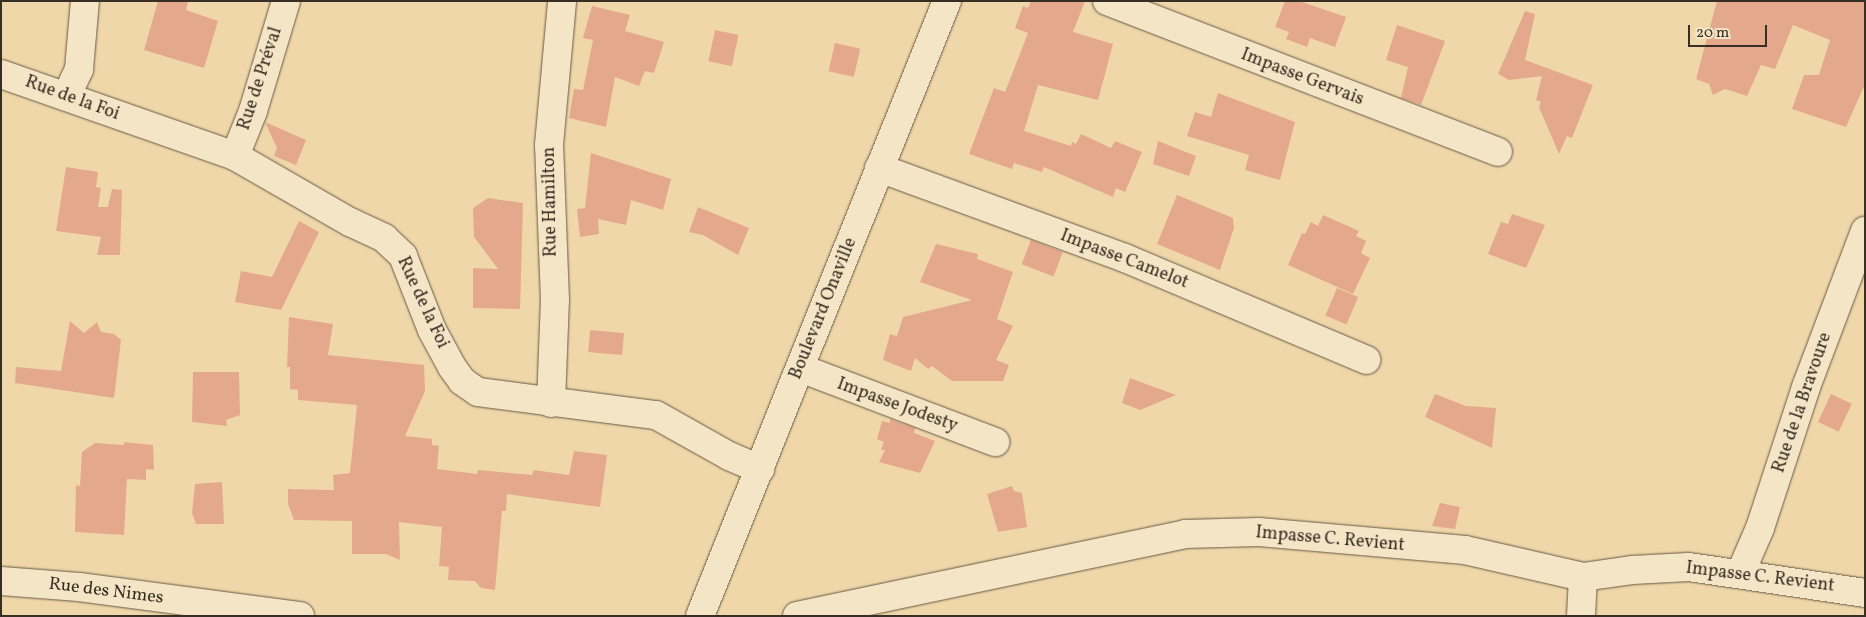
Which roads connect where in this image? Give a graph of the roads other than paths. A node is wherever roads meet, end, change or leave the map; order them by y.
1 (85, 1) edge
2 (286, 1) edge
3 (562, 1) edge
4 (947, 1) edge
5 (1107, 1) edge
6 (1, 74) edge
7 (67, 95) junction
8 (1498, 152) dead end
9 (235, 156) junction
10 (879, 168) junction
11 (1865, 231) edge
12 (1366, 360) dead end
13 (800, 368) junction
14 (551, 403) junction
15 (995, 442) dead end
16 (760, 469) junction
17 (1740, 574) junction
18 (1583, 577) junction
19 (1, 581) edge
20 (1865, 592) edge
21 (300, 616) edge
22 (700, 616) edge
23 (798, 616) edge
24 (1581, 616) edge

1 - 7 street
2 - 9 street, Rue de Préval
3 - 14 street, Rue Hamilton
4 - 10 street, Boulevard Onaville
5 - 8 street, Impasse Gervais
6 - 7 street, Rue de la Foi
7 - 9 street, Rue de la Foi
9 - 14 street, Rue de la Foi
10 - 12 street, Impasse Camelot
10 - 13 street, Boulevard Onaville
11 - 17 street, Rue de la Bravoure
13 - 15 street, Impasse Jodesty
13 - 16 street, Boulevard Onaville
14 - 16 street, Rue de la Foi
16 - 22 street, Boulevard Onaville
17 - 18 street, Impasse C. Revient
17 - 20 street, Impasse C. Revient
18 - 23 street, Impasse C. Revient
18 - 24 street
19 - 21 street, Rue des Nimes

